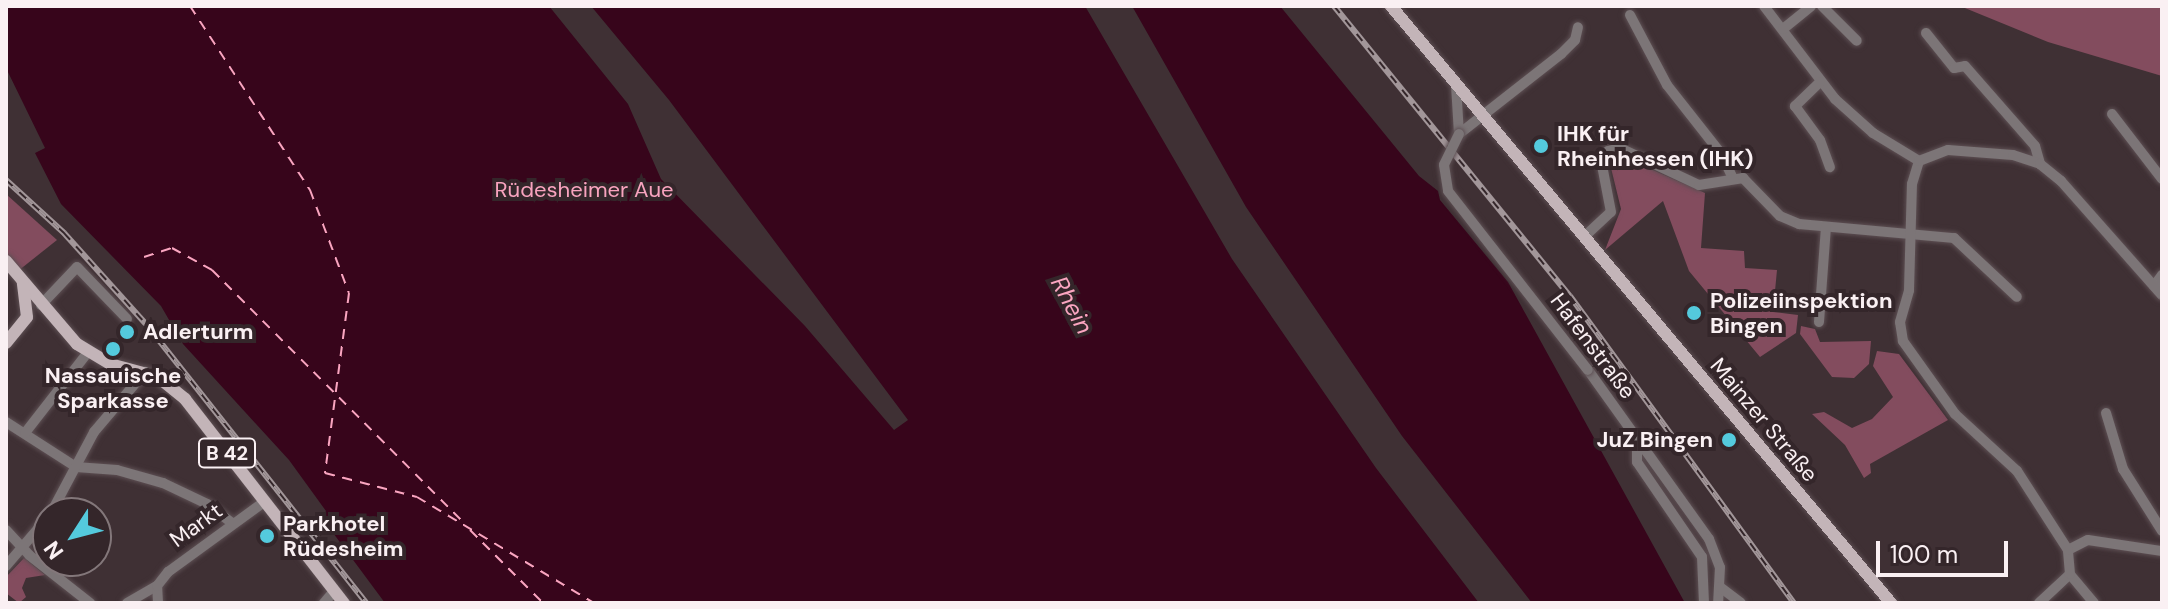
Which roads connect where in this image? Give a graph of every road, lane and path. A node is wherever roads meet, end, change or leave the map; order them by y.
1 (1391, 6) edge
2 (1764, 6) edge
3 (1811, 6) edge
4 (1822, 6) edge
5 (1630, 15) dead end
6 (1578, 27) dead end
7 (1783, 29) junction
8 (1926, 33) dead end
9 (1857, 41) dead end
10 (1456, 82) junction
11 (1820, 82) junction
12 (1484, 114) junction
13 (2112, 114) dead end
14 (1459, 134) junction
15 (1919, 161) junction
16 (2040, 164) junction
17 (1830, 167) dead end
18 (1732, 176) junction
19 (2162, 179) edge
20 (1826, 227) junction
21 (1909, 235) junction
22 (1585, 236) junction
23 (6, 261) edge
24 (2162, 275) edge
25 (23, 283) junction
26 (2154, 286) junction
27 (2162, 295) edge
28 (2017, 297) dead end
29 (45, 309) junction
30 (27, 317) junction
31 (127, 319) dead end
32 (1819, 322) dead end
33 (6, 343) edge
34 (88, 352) junction
35 (145, 372) junction
36 (2106, 413) dead end
37 (6, 422) edge
38 (25, 433) junction
39 (1637, 439) junction
40 (76, 467) junction
41 (59, 497) edge
42 (264, 502) junction
43 (232, 523) junction
44 (6, 530) edge
45 (2162, 531) edge
46 (32, 536) edge
47 (22, 549) junction
48 (2068, 550) junction
49 (2162, 551) edge
50 (6, 566) edge
51 (2070, 574) junction
52 (157, 586) junction
53 (1720, 587) junction
54 (334, 591) junction
55 (90, 603) edge
56 (127, 603) edge
57 (158, 603) edge
58 (324, 603) edge
59 (344, 603) edge
60 (1704, 603) edge
61 (1718, 603) edge
62 (1741, 603) edge
63 (1891, 603) edge
64 (2039, 603) edge
65 (2094, 603) edge

1 - 10 main road, Mainzer Straße
2 - 7 street
3 - 7 street
4 - 9 street
5 - 18 street
6 - 12 street
7 - 11 street
8 - 16 street
10 - 12 main road, Mainzer Straße
10 - 14 street, Hafenstraße
11 - 15 street
11 - 17 street
12 - 14 street
12 - 22 main road, Mainzer Straße
13 - 19 street
14 - 39 street, Hafenstraße, bridge
15 - 16 street
15 - 21 street
16 - 26 street
18 - 20 street
18 - 22 street
20 - 21 street
20 - 32 street
21 - 28 street
21 - 48 street
22 - 63 main road, Mainzer Straße
23 - 25 main road, B 42
24 - 26 street
25 - 29 main road, B 42
25 - 30 main road
26 - 27 street
29 - 30 main road
29 - 31 street
29 - 34 main road, B 42
30 - 33 main road
34 - 35 main road, B 42
34 - 38 street
35 - 40 street
35 - 42 main road, B 42
36 - 45 street
37 - 38 street
38 - 40 street
39 - 53 street, Hafenstraße
39 - 60 street
40 - 41 street
40 - 43 street
42 - 43 street, Markt
42 - 54 main road, B 42
43 - 52 street, Markt
44 - 47 street
46 - 47 street
47 - 50 street
47 - 55 street
48 - 49 street
48 - 51 street
51 - 64 street
51 - 65 street
52 - 56 street, Markt
52 - 57 street
53 - 61 street, Hafenstraße
53 - 62 street
54 - 58 street
54 - 59 main road, B 42

